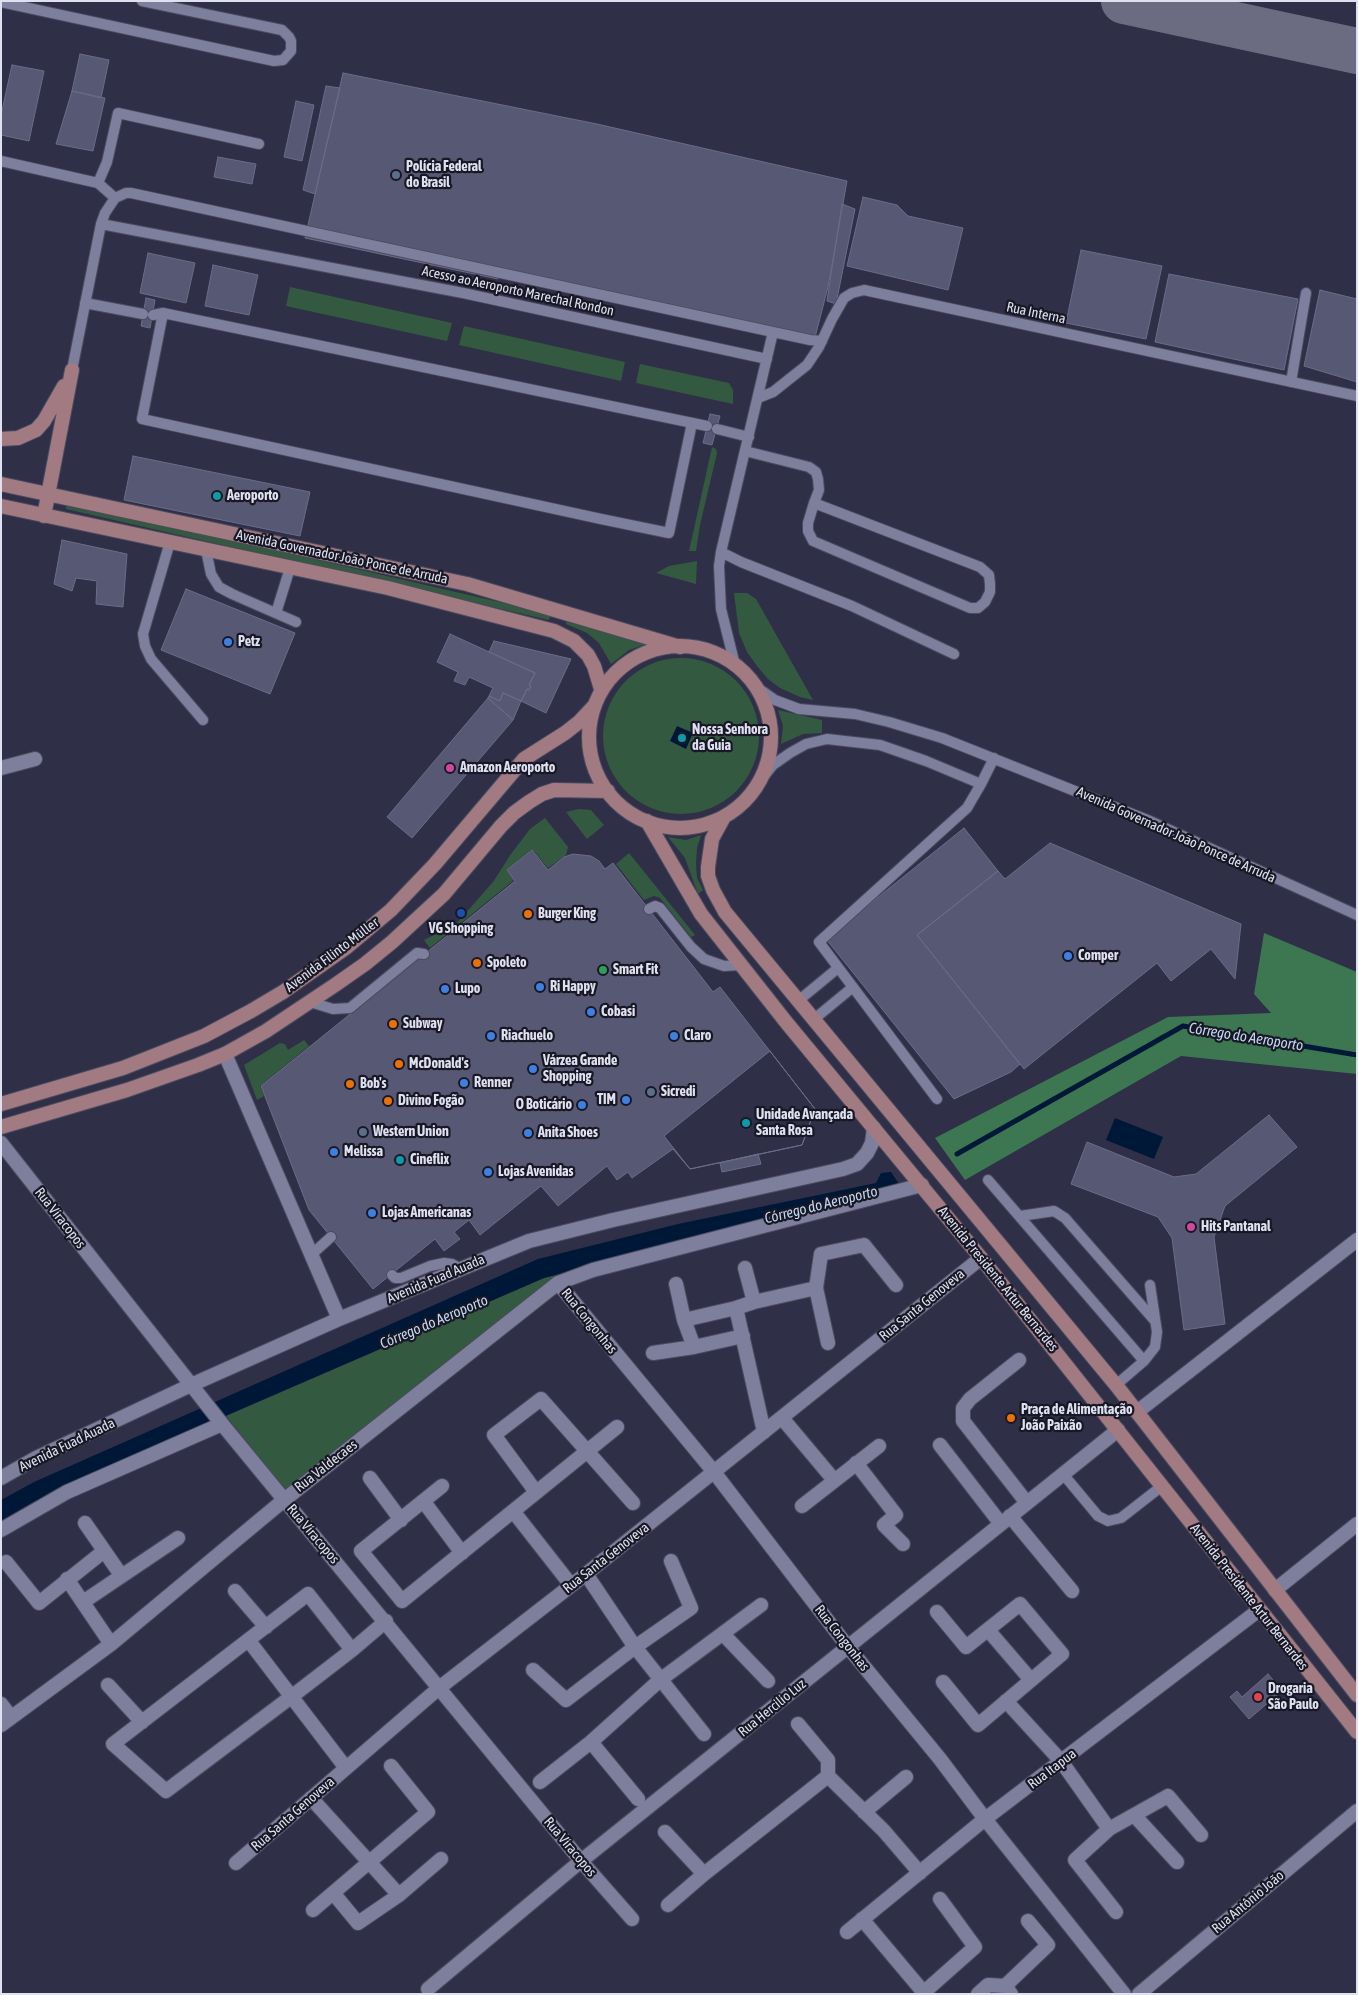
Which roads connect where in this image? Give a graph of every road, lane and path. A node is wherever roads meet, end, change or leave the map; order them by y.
1 (142, 1) edge
2 (1, 2) edge
3 (259, 144) dead end
4 (1, 161) edge
5 (98, 183) junction
6 (115, 198) junction
7 (101, 224) junction
8 (1306, 293) dead end
9 (85, 303) junction
10 (153, 314) junction
11 (773, 332) junction
12 (822, 341) junction
13 (767, 359) junction
14 (72, 370) junction
15 (1291, 382) junction
16 (1357, 396) edge
17 (758, 398) junction
18 (692, 423) junction
19 (749, 437) junction
20 (1, 439) edge
21 (745, 452) junction
22 (1, 484) edge
23 (48, 494) junction
24 (814, 503) junction
25 (1, 506) edge
26 (44, 516) junction
27 (170, 542) junction
28 (206, 550) junction
29 (721, 552) junction
30 (290, 568) junction
31 (276, 613) junction
32 (296, 622) dead end
33 (680, 646) junction
34 (954, 654) dead end
35 (735, 665) junction
36 (755, 686) junction
37 (602, 689) junction
38 (595, 704) junction
39 (203, 720) dead end
40 (994, 758) junction
41 (35, 759) dead end
42 (1, 768) edge
43 (761, 780) junction
44 (981, 784) junction
45 (608, 791) junction
46 (724, 817) junction
47 (647, 821) junction
48 (649, 909) dead end
49 (1357, 915) edge
50 (424, 954) dead end
51 (741, 965) junction
52 (838, 968) junction
53 (853, 987) junction
54 (798, 1001) junction
55 (310, 1002) junction
56 (813, 1020) junction
57 (225, 1054) junction
58 (938, 1099) dead end
59 (1, 1104) edge
60 (1, 1127) edge
61 (874, 1128) junction
62 (1, 1143) edge
63 (988, 1180) dead end
64 (922, 1185) junction
65 (1020, 1216) junction
66 (331, 1237) dead end
67 (1357, 1240) edge
68 (312, 1255) junction
69 (981, 1258) junction
70 (745, 1268) dead end
71 (461, 1269) junction
72 (392, 1275) dead end
73 (558, 1283) junction
74 (676, 1284) dead end
75 (896, 1285) dead end
76 (1150, 1285) dead end
77 (816, 1288) junction
78 (754, 1302) junction
79 (736, 1308) junction
80 (339, 1319) junction
81 (684, 1320) junction
82 (1155, 1321) junction
83 (743, 1336) junction
84 (828, 1343) dead end
85 (694, 1347) junction
86 (653, 1353) dead end
87 (1019, 1360) dead end
88 (1144, 1361) junction
89 (191, 1385) junction
90 (1116, 1385) junction
91 (1137, 1412) junction
92 (782, 1418) junction
93 (221, 1424) junction
94 (617, 1427) dead end
95 (1118, 1430) junction
96 (764, 1432) junction
97 (940, 1445) dead end
98 (879, 1446) dead end
99 (588, 1450) junction
100 (856, 1463) junction
101 (714, 1472) junction
102 (1063, 1474) junction
103 (1, 1478) edge
104 (370, 1478) dead end
105 (834, 1480) junction
106 (442, 1486) dead end
107 (1162, 1486) junction
108 (536, 1492) junction
109 (284, 1500) junction
110 (424, 1502) junction
111 (633, 1503) dead end
112 (1027, 1503) junction
113 (802, 1506) dead end
114 (513, 1511) junction
115 (401, 1520) junction
116 (1006, 1520) junction
117 (86, 1523) dead end
118 (1357, 1524) edge
119 (1, 1530) edge
120 (178, 1538) dead end
121 (903, 1544) dead end
122 (104, 1551) junction
123 (462, 1553) junction
124 (671, 1561) dead end
125 (6, 1562) dead end
126 (586, 1574) junction
127 (122, 1576) junction
128 (67, 1579) junction
129 (571, 1585) junction
130 (235, 1590) dead end
131 (1275, 1590) junction
132 (1072, 1591) dead end
133 (83, 1602) junction
134 (761, 1605) dead end
135 (1259, 1610) junction
136 (937, 1612) dead end
137 (386, 1621) junction
138 (266, 1627) junction
139 (988, 1630) junction
140 (723, 1634) junction
141 (250, 1641) junction
142 (111, 1644) junction
143 (635, 1647) junction
144 (848, 1647) junction
145 (352, 1650) junction
146 (533, 1670) dead end
147 (660, 1680) junction
148 (1031, 1680) junction
149 (768, 1681) dead end
150 (943, 1682) dead end
151 (108, 1685) dead end
152 (439, 1688) junction
153 (1357, 1695) edge
154 (291, 1696) junction
155 (1006, 1702) junction
156 (1, 1704) edge
157 (6, 1721) edge
158 (142, 1722) junction
159 (798, 1724) dead end
160 (1357, 1732) edge
161 (704, 1734) dead end
162 (591, 1742) junction
163 (1061, 1762) junction
164 (391, 1766) dead end
165 (346, 1768) junction
166 (828, 1776) junction
167 (906, 1777) dead end
168 (540, 1782) dead end
169 (311, 1798) junction
170 (638, 1799) dead end
171 (1357, 1811) edge
172 (864, 1812) junction
173 (1134, 1815) junction
174 (985, 1819) junction
175 (1109, 1829) junction
176 (665, 1832) dead end
177 (1201, 1835) dead end
178 (441, 1859) dead end
179 (369, 1861) junction
180 (581, 1861) junction
181 (1176, 1862) dead end
182 (236, 1863) dead end
183 (920, 1873) junction
184 (704, 1874) junction
185 (334, 1894) junction
186 (399, 1895) junction
187 (940, 1899) dead end
188 (668, 1904) dead end
189 (314, 1910) dead end
190 (1116, 1912) dead end
191 (632, 1919) dead end
192 (862, 1919) junction
193 (1028, 1921) dead end
194 (847, 1932) dead end
195 (428, 1989) dead end
196 (1008, 1990) edge
197 (924, 1993) edge
198 (978, 1994) edge
199 (1124, 1994) edge
200 (1139, 1994) edge

1 - 2 lane
3 - 5 lane
4 - 5 lane
5 - 6 lane
6 - 7 lane
6 - 11 lane
7 - 9 lane
7 - 13 lane, Acesso ao Aeroporto Marechal Rondon
8 - 15 lane
9 - 10 lane
9 - 14 lane
10 - 18 lane
10 - 18 lane
11 - 12 lane
11 - 13 lane
12 - 15 lane, Rua Interna
12 - 17 lane, Rua Interna
13 - 17 lane
14 - 20 main road
14 - 23 main road
15 - 16 lane, Rua Interna
17 - 19 lane
18 - 19 lane
19 - 21 lane
21 - 24 lane
21 - 29 lane
22 - 23 main road, Avenida Governador João Ponce de Arruda
23 - 26 main road
23 - 33 main road, Avenida Governador João Ponce de Arruda
24 - 24 lane
25 - 26 main road, Avenida Governador João Ponce de Arruda
26 - 27 main road, Avenida Governador João Ponce de Arruda
27 - 28 main road, Avenida Governador João Ponce de Arruda
27 - 39 lane
28 - 30 main road, Avenida Governador João Ponce de Arruda
28 - 31 lane
29 - 34 lane
29 - 35 lane
30 - 31 lane
30 - 37 main road, Avenida Governador João Ponce de Arruda
31 - 32 lane
33 - 35 main road, Avenida Governador João Ponce de Arruda
33 - 37 main road
35 - 36 main road
36 - 40 lane, Avenida Governador João Ponce de Arruda
36 - 43 main road
37 - 38 main road
38 - 45 main road
38 - 59 main road, Avenida Filinto Müller
40 - 44 lane
40 - 49 lane, Avenida Governador João Ponce de Arruda
41 - 42 street
43 - 44 lane
43 - 46 main road
44 - 52 lane
45 - 47 main road
45 - 55 main road, Avenida Filinto Müller
46 - 47 main road
46 - 54 main road, Avenida Presidente Artur Bernardes
47 - 51 main road, Avenida Presidente Artur Bernardes
48 - 51 lane
50 - 55 lane
51 - 61 main road, Avenida Presidente Artur Bernardes
52 - 53 lane
52 - 54 lane
53 - 56 lane
53 - 58 lane
54 - 56 main road, Avenida Presidente Artur Bernardes
55 - 57 main road, Avenida Filinto Müller
56 - 90 main road, Avenida Presidente Artur Bernardes
57 - 60 main road, Avenida Filinto Müller
57 - 68 street
61 - 64 main road, Avenida Presidente Artur Bernardes
61 - 71 street, Avenida Fuad Auada
62 - 89 street, Rua Viracopos
63 - 65 lane
64 - 69 main road, Avenida Presidente Artur Bernardes
64 - 73 street
65 - 82 lane
65 - 88 lane
66 - 68 lane
67 - 91 street
68 - 80 street
69 - 92 street, Rua Santa Genoveva
69 - 95 main road, Avenida Presidente Artur Bernardes
70 - 78 street
71 - 72 lane
71 - 80 street, Avenida Fuad Auada
73 - 101 street, Rua Congonhas
73 - 109 street, Rua Valdecaes
74 - 81 street
75 - 77 street
76 - 82 lane
77 - 78 street
77 - 84 street
78 - 79 street
79 - 81 street
79 - 83 street
80 - 89 street, Avenida Fuad Auada
81 - 85 street
82 - 88 lane
83 - 85 street
83 - 96 street
85 - 86 street
87 - 112 street
88 - 90 lane
89 - 93 street, Rua Viracopos
89 - 103 street, Avenida Fuad Auada
90 - 91 main road, Avenida Presidente Artur Bernardes
91 - 131 main road, Avenida Presidente Artur Bernardes
92 - 96 street, Rua Santa Genoveva
92 - 105 street
93 - 109 street, Rua Viracopos
93 - 119 street
94 - 99 street
95 - 102 street, Rua Hercilio Luz
95 - 107 main road, Avenida Presidente Artur Bernardes
96 - 101 street, Rua Santa Genoveva
97 - 116 street
98 - 100 street
99 - 108 street
99 - 108 street
99 - 111 street
100 - 105 street
100 - 121 street
101 - 126 street, Rua Santa Genoveva
101 - 144 street, Rua Congonhas
102 - 107 lane
102 - 112 street, Rua Hercilio Luz
104 - 115 street
105 - 113 street
106 - 110 street
107 - 135 main road, Avenida Presidente Artur Bernardes
108 - 114 street
109 - 137 street, Rua Viracopos
109 - 142 street, Rua Valdecaes
110 - 115 street
110 - 123 street
112 - 116 street, Rua Hercilio Luz
114 - 123 street
114 - 129 street
115 - 123 street
116 - 132 street
116 - 144 street, Rua Hercilio Luz
117 - 122 street
118 - 131 street
120 - 127 street
122 - 127 street
122 - 128 street
124 - 143 street
125 - 128 street
126 - 129 street, Rua Santa Genoveva
126 - 143 street
127 - 133 street
128 - 133 street
129 - 152 street, Rua Santa Genoveva
130 - 138 street
131 - 153 main road, Avenida Presidente Artur Bernardes
133 - 142 street
134 - 140 street
135 - 160 main road, Avenida Presidente Artur Bernardes
135 - 163 street, Rua Itapua
136 - 139 street
137 - 145 street
137 - 152 street, Rua Viracopos
138 - 141 street
138 - 145 street
139 - 148 street
139 - 148 street
140 - 147 street
140 - 149 street
141 - 154 street
141 - 158 street
142 - 157 street, Rua Valdecaes
143 - 146 street
143 - 147 street
144 - 174 street, Rua Congonhas
144 - 180 street, Rua Hercilio Luz
145 - 154 street
147 - 161 street
147 - 162 street
148 - 155 street
150 - 155 street
151 - 158 street
152 - 165 street, Rua Santa Genoveva
152 - 180 street, Rua Viracopos
154 - 158 street
154 - 165 street
155 - 163 street
156 - 157 street
159 - 166 street
162 - 168 street
162 - 170 street
163 - 174 street, Rua Itapua
163 - 175 street
164 - 179 street
165 - 169 street, Rua Santa Genoveva
166 - 172 street
166 - 184 street
167 - 172 street
169 - 179 street
169 - 182 street, Rua Santa Genoveva
171 - 200 street, Rua Antônio João
172 - 183 street
173 - 175 street
173 - 177 street
173 - 181 street
174 - 183 street, Rua Itapua
174 - 199 street, Rua Congonhas
175 - 190 street
176 - 184 street
178 - 186 street
179 - 185 street
179 - 186 street
180 - 191 street, Rua Viracopos
180 - 195 street, Rua Hercilio Luz
183 - 192 street, Rua Itapua
184 - 188 street
185 - 186 street
185 - 189 street
187 - 197 street
192 - 194 street, Rua Itapua
192 - 197 street
193 - 196 street
196 - 198 street

